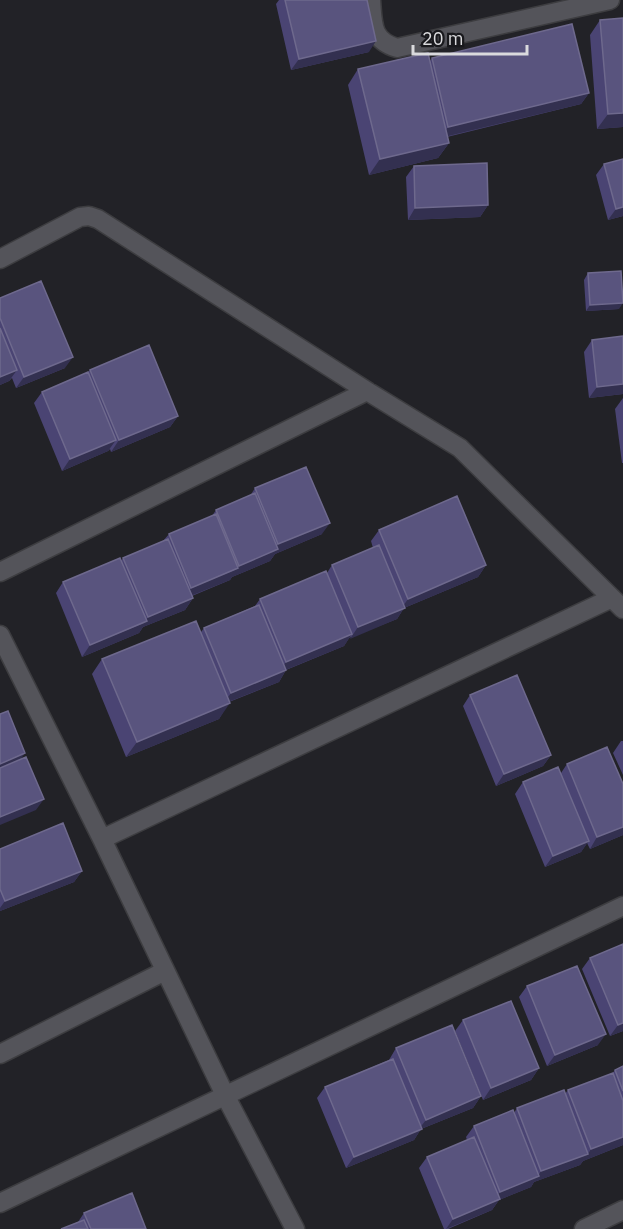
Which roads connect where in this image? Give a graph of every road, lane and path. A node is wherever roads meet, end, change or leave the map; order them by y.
1 (371, 0) edge
2 (610, 0) edge
3 (0, 259) edge
4 (367, 391) junction
5 (0, 572) edge
6 (618, 604) edge
7 (0, 635) edge
8 (102, 839) junction
9 (623, 906) edge
10 (165, 971) junction
11 (0, 1054) edge
12 (226, 1097) junction
13 (0, 1203) edge
14 (623, 1210) edge
15 (295, 1229) edge
16 (584, 1229) edge

1 - 2 street
3 - 4 street
4 - 5 street
4 - 6 street
6 - 8 street
7 - 8 street
8 - 10 street
9 - 12 street
10 - 11 street
10 - 12 street
12 - 13 street
12 - 15 street
14 - 16 street

